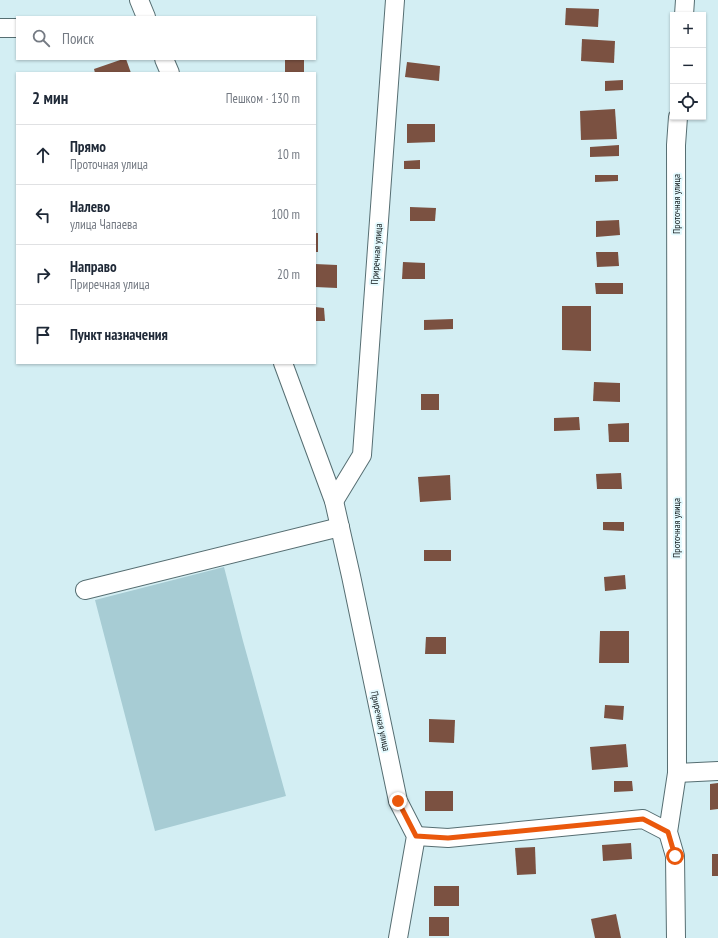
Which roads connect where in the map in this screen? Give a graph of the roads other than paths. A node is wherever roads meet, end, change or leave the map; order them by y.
1 (139, 0) edge
2 (394, 0) edge
3 (684, 0) edge
4 (684, 12) edge
5 (146, 16) edge
6 (0, 28) edge
7 (16, 28) edge
8 (164, 60) edge
9 (170, 72) edge
10 (678, 120) edge
11 (283, 364) edge
12 (334, 501) junction
13 (340, 527) junction
14 (85, 590) dead end
15 (718, 771) edge
16 (677, 774) junction
17 (668, 832) junction
18 (416, 836) junction
19 (398, 938) edge
20 (676, 938) edge

1 - 5 street
2 - 12 street, Приречная улица
3 - 4 street
6 - 7 street
8 - 9 street
10 - 16 street, Проточная улица
11 - 12 street, Приречная улица
12 - 13 street, Приречная улица
13 - 14 street
13 - 18 street, Приречная улица
15 - 16 street
16 - 17 street, Проточная улица
17 - 18 street
17 - 20 street, Проточная улица
18 - 19 street

